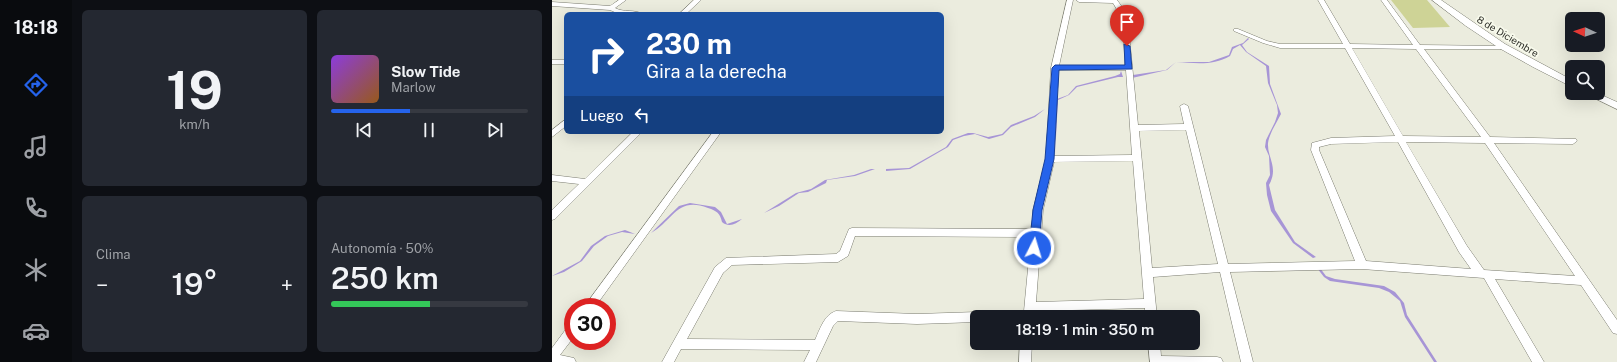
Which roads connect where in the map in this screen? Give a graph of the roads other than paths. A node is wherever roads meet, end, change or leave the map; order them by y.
1 (623, 0) edge
2 (1070, 0) edge
3 (1080, 0) edge
4 (1114, 0) edge
5 (1322, 0) edge
6 (1384, 0) edge
7 (1436, 0) edge
8 (697, 1) edge
9 (552, 4) edge
10 (611, 8) junction
11 (618, 12) edge
12 (684, 12) edge
13 (1236, 30) dead end
14 (1348, 47) junction
15 (1502, 47) junction
16 (1421, 48) junction
17 (552, 62) edge
18 (564, 62) edge
19 (1055, 68) junction
20 (1129, 68) junction
21 (1565, 80) edge
22 (1605, 100) edge
23 (1184, 106) dead end
24 (1617, 106) edge
25 (564, 124) edge
26 (1188, 127) junction
27 (1134, 128) junction
28 (552, 134) edge
29 (636, 134) edge
30 (716, 134) edge
31 (1400, 139) junction
32 (1488, 141) junction
33 (1573, 141) dead end
34 (1136, 158) junction
35 (1050, 159) junction
36 (552, 178) edge
37 (586, 182) junction
38 (552, 216) edge
39 (1036, 233) junction
40 (1362, 265) junction
41 (1223, 268) junction
42 (1147, 273) junction
43 (1484, 274) junction
44 (1583, 281) junction
45 (596, 298) edge
46 (1150, 303) junction
47 (1029, 310) edge
48 (1065, 310) edge
49 (1150, 310) edge
50 (970, 317) edge
51 (1617, 329) edge
52 (564, 342) edge
53 (678, 344) junction
54 (817, 345) junction
55 (1026, 350) edge
56 (1155, 350) edge
57 (552, 359) edge
58 (1156, 361) edge
59 (570, 362) edge
60 (668, 362) edge
61 (810, 362) edge
62 (1025, 362) edge
63 (1217, 362) edge
64 (1247, 362) edge
65 (1538, 362) edge

1 - 10 street
2 - 19 street
3 - 4 street
4 - 20 street
5 - 14 street
6 - 16 street
7 - 15 street, 8 de Diciembre
8 - 12 street
9 - 10 street
10 - 11 street
13 - 14 street
14 - 16 street
14 - 31 street
15 - 16 street
15 - 21 street, 8 de Diciembre
16 - 32 street
17 - 18 street
19 - 20 street
19 - 35 street
20 - 27 street
22 - 24 street
23 - 26 street
25 - 28 street
26 - 27 street
26 - 41 street
27 - 34 street
29 - 37 street
30 - 45 street
31 - 32 street
31 - 40 street
31 - 43 street
32 - 33 street
32 - 44 street
34 - 35 street
34 - 42 street
35 - 39 street
36 - 37 street
37 - 38 street
39 - 47 street
39 - 53 street
40 - 41 street
40 - 43 street
41 - 42 street
41 - 64 street
42 - 46 street
43 - 44 street
43 - 65 street
44 - 51 street
46 - 48 street
46 - 49 street
50 - 54 street
52 - 57 street
53 - 54 street
53 - 60 street
54 - 61 street
55 - 62 street
56 - 58 street
57 - 59 street
58 - 63 street

